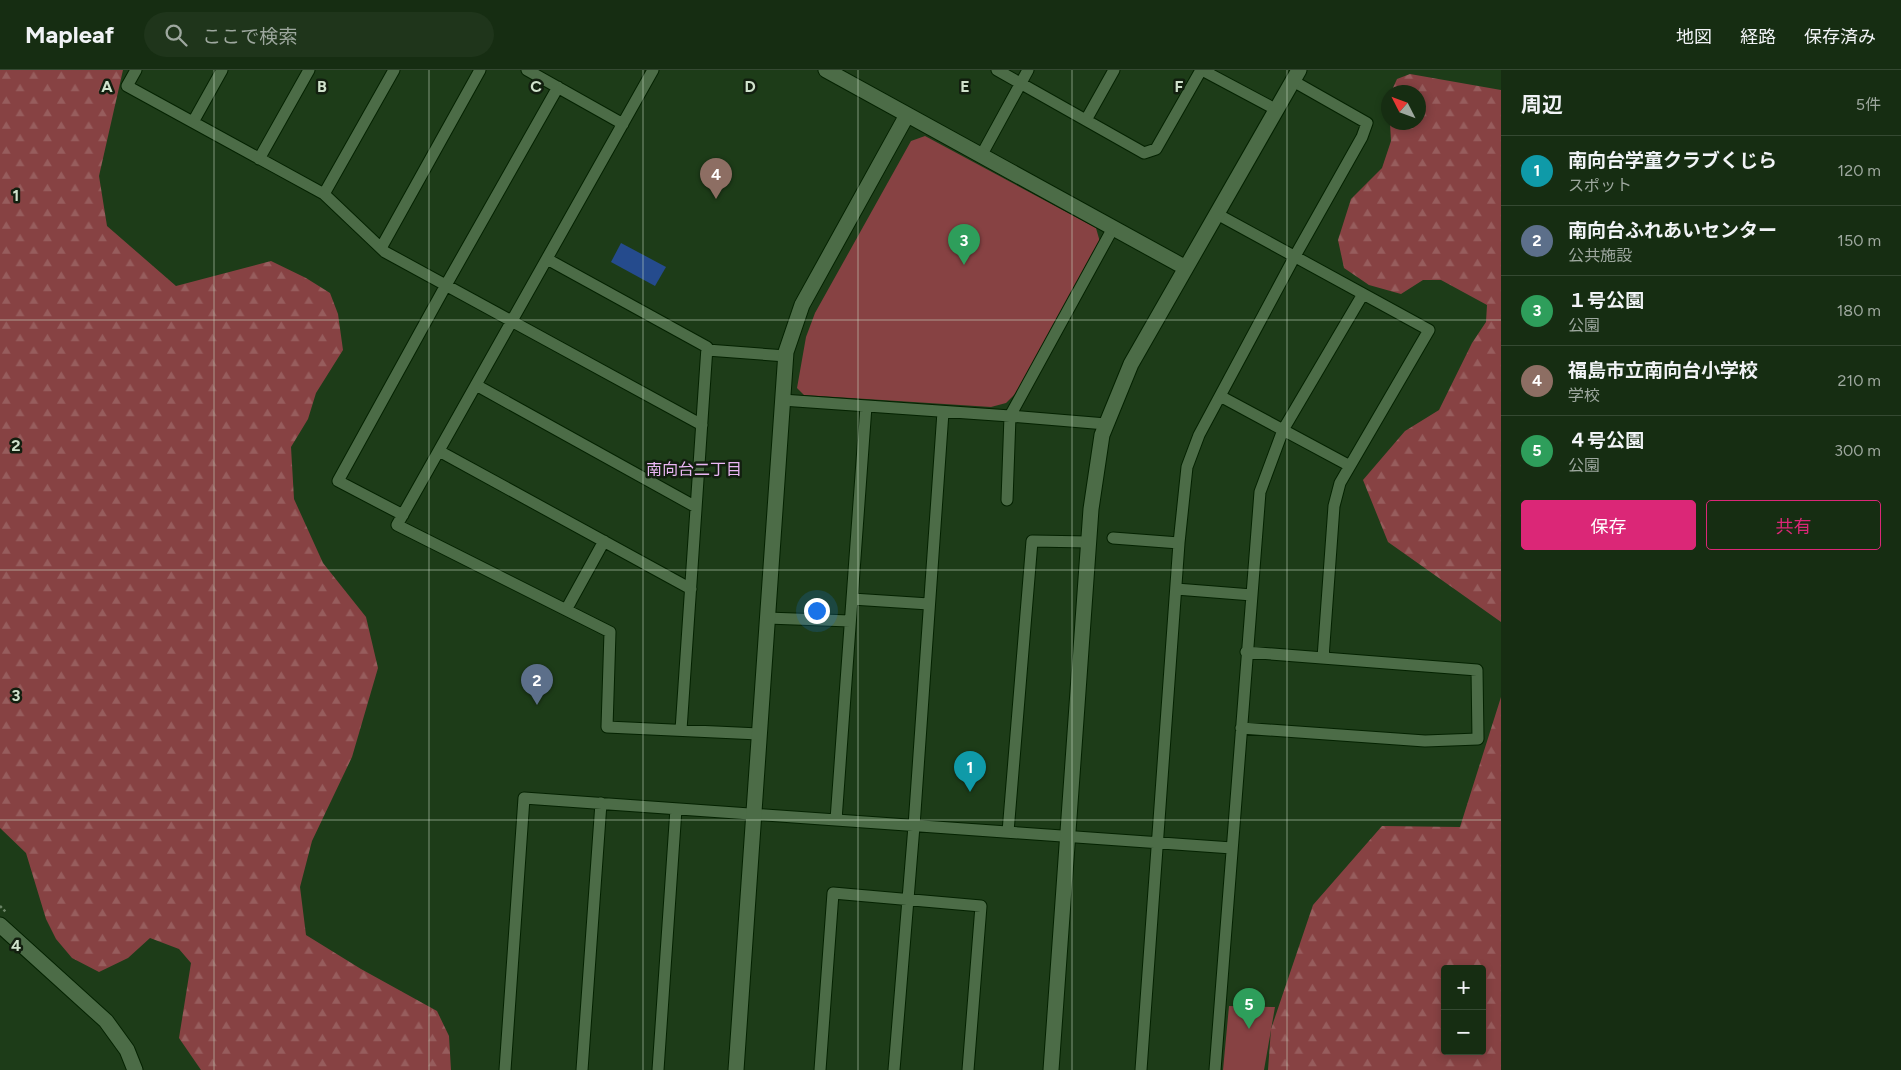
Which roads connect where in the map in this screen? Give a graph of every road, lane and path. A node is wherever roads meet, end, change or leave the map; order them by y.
1 (136, 70) edge
2 (222, 70) edge
3 (309, 70) edge
4 (394, 70) edge
5 (480, 70) edge
6 (527, 70) edge
7 (653, 70) edge
8 (826, 70) edge
9 (997, 70) edge
10 (1028, 70) edge
11 (1114, 70) edge
12 (1201, 70) edge
13 (1296, 76) edge
14 (1021, 83) junction
15 (558, 87) junction
16 (1277, 110) junction
17 (907, 115) junction
18 (1086, 120) junction
19 (193, 122) junction
20 (623, 124) junction
21 (981, 156) junction
22 (259, 158) junction
23 (324, 194) junction
24 (1217, 214) junction
25 (1113, 228) junction
26 (381, 248) junction
27 (1295, 256) junction
28 (547, 260) junction
29 (1186, 268) junction
30 (446, 285) junction
31 (1363, 294) junction
32 (512, 321) junction
33 (707, 350) junction
34 (786, 356) junction
35 (476, 385) junction
36 (1220, 396) junction
37 (782, 400) junction
38 (866, 406) junction
39 (942, 412) junction
40 (1010, 416) junction
41 (1106, 424) junction
42 (702, 425) junction
43 (1283, 430) junction
44 (439, 451) junction
45 (1350, 466) junction
46 (1007, 500) dead end
47 (696, 507) junction
48 (403, 515) junction
49 (1113, 538) dead end
50 (604, 541) junction
51 (1089, 542) junction
52 (1179, 543) junction
53 (1176, 588) junction
54 (691, 589) junction
55 (1252, 595) junction
56 (852, 599) junction
57 (929, 604) junction
58 (566, 610) junction
59 (767, 618) junction
60 (850, 620) junction
61 (1246, 652) junction
62 (1324, 658) junction
63 (1241, 728) junction
64 (681, 730) junction
65 (759, 734) junction
66 (601, 803) junction
67 (676, 808) junction
68 (754, 814) junction
69 (836, 820) junction
70 (914, 826) junction
71 (1008, 832) junction
72 (1070, 837) junction
73 (1157, 843) junction
74 (1232, 848) junction
75 (908, 899) junction
76 (0, 925) edge
77 (136, 1070) edge
78 (505, 1070) edge
79 (582, 1070) edge
80 (658, 1070) edge
81 (736, 1070) edge
82 (820, 1070) edge
83 (894, 1070) edge
84 (968, 1070) edge
85 (1051, 1070) edge
86 (1141, 1070) edge
87 (1214, 1070) edge

1 - 19 street
2 - 19 street
3 - 22 street
4 - 23 street
5 - 26 street
6 - 15 street
7 - 20 street
8 - 17 street
9 - 14 street
10 - 14 street
11 - 18 street
12 - 16 street
12 - 18 street
13 - 16 street
13 - 27 street
14 - 18 street
14 - 21 street
15 - 20 street
15 - 30 street
16 - 24 street
17 - 21 street
17 - 34 street
19 - 22 street
20 - 28 street
21 - 25 street
22 - 23 street
23 - 26 street
24 - 27 street
24 - 29 street
25 - 29 street
25 - 40 street
26 - 30 street
27 - 31 street
27 - 36 street
28 - 32 street
28 - 33 street
29 - 41 street
30 - 32 street
30 - 48 street
31 - 43 street
31 - 45 street
32 - 35 street
32 - 42 street
33 - 34 street
33 - 42 street
34 - 37 street
35 - 44 street
35 - 47 street
36 - 43 street
36 - 52 street
37 - 38 street
37 - 59 street
38 - 39 street
38 - 56 street
39 - 40 street
39 - 57 street
40 - 41 street
40 - 46 street
41 - 51 street
42 - 47 street
43 - 45 street
43 - 55 street
44 - 48 street
44 - 50 street
45 - 62 street
47 - 54 street
48 - 58 street
49 - 52 street
50 - 54 street
50 - 58 street
51 - 71 street
51 - 72 street
52 - 53 street
53 - 55 street
53 - 73 street
54 - 64 street
55 - 61 street
56 - 57 street
56 - 60 street
57 - 70 street
58 - 64 street
59 - 60 street
59 - 65 street
60 - 69 street
61 - 62 street
61 - 63 street
62 - 63 street
63 - 74 street
64 - 65 street
65 - 68 street
66 - 67 street
66 - 78 street
66 - 79 street
67 - 68 street
67 - 80 street
68 - 69 street
68 - 81 street
69 - 70 street
70 - 71 street
70 - 75 street
71 - 72 street
72 - 73 street
72 - 85 street
73 - 74 street
73 - 86 street
74 - 87 street
75 - 82 street
75 - 83 street
75 - 84 street
76 - 77 street

